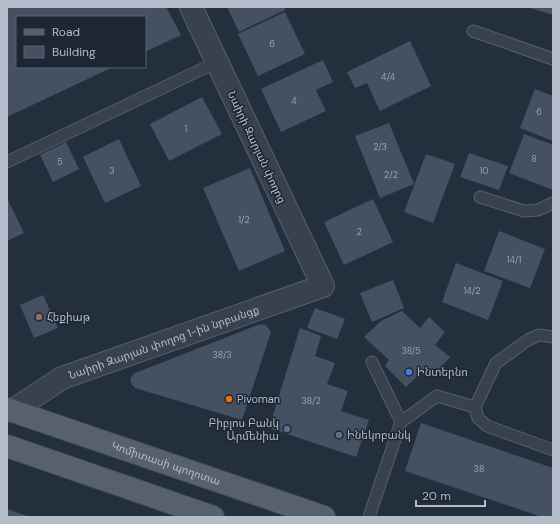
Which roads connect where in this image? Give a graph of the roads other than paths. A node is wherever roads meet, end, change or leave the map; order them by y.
1 (191, 7) edge
2 (473, 31) dead end
3 (553, 59) edge
4 (217, 62) junction
5 (7, 162) edge
6 (480, 197) dead end
7 (553, 203) edge
8 (323, 286) joint
9 (553, 337) edge
10 (372, 362) dead end
11 (475, 407) junction
12 (9, 410) edge
13 (401, 422) junction
14 (7, 446) edge
15 (553, 450) edge
16 (213, 517) edge
17 (324, 517) edge
18 (369, 517) edge

1 - 4 street, Նաիրի Զարյան փողոց
2 - 3 lane
4 - 5 lane
4 - 8 street, Նաիրի Զարյան փողոց
6 - 7 lane
8 - 12 street, Նաիրի Զարյան փողոց 1-ին նրբանցք
9 - 11 lane
10 - 13 lane
11 - 13 lane
11 - 15 lane
12 - 17 main road, Կոմիտասի պողոտա
13 - 18 lane
14 - 16 main road

